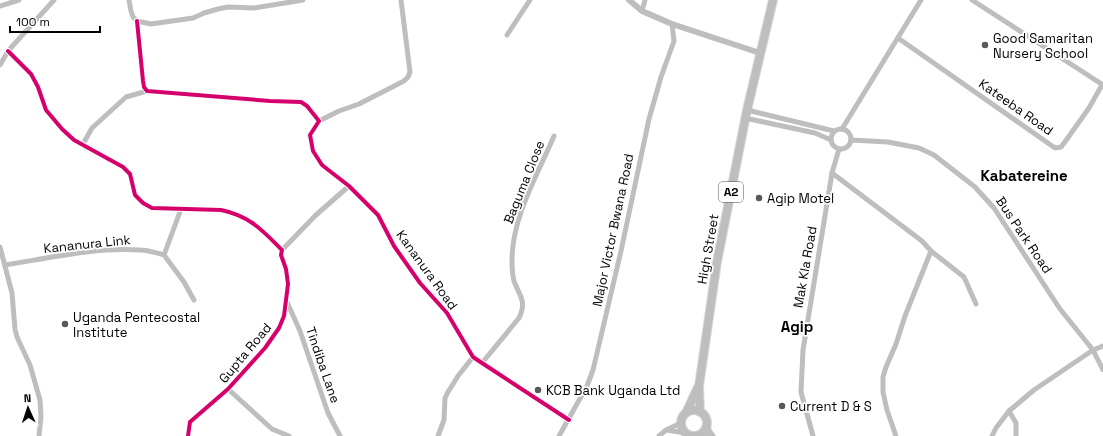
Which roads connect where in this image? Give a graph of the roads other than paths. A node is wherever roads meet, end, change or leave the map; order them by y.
1 (19, 0) edge
2 (54, 0) edge
3 (129, 0) edge
4 (303, 0) edge
5 (402, 0) edge
6 (530, 0) edge
7 (629, 0) edge
8 (645, 0) edge
9 (773, 0) edge
10 (921, 0) edge
11 (972, 0) edge
12 (0, 6) edge
13 (642, 11) junction
14 (137, 21) junction
15 (672, 24) junction
16 (507, 35) dead end
17 (898, 38) junction
18 (8, 51) junction
19 (760, 53) junction
20 (0, 65) edge
21 (1103, 85) edge
22 (147, 92) junction
23 (746, 114) junction
24 (319, 121) junction
25 (842, 128) junction
26 (834, 131) junction
27 (554, 136) dead end
28 (831, 140) junction
29 (851, 140) junction
30 (83, 144) junction
31 (839, 149) junction
32 (832, 173) junction
33 (349, 186) junction
34 (181, 209) junction
35 (0, 247) edge
36 (282, 250) junction
37 (931, 251) junction
38 (164, 255) junction
39 (5, 266) junction
40 (194, 300) dead end
41 (287, 301) junction
42 (976, 304) dead end
43 (1103, 346) edge
44 (1093, 350) junction
45 (473, 357) junction
46 (482, 363) junction
47 (1103, 370) edge
48 (699, 386) junction
49 (228, 389) junction
50 (1009, 411) junction
51 (700, 412) junction
52 (686, 413) junction
53 (568, 420) junction
54 (681, 423) junction
55 (666, 430) junction
56 (702, 433) edge
57 (686, 434) edge
58 (39, 436) edge
59 (188, 436) edge
60 (289, 436) edge
61 (340, 436) edge
62 (438, 436) edge
63 (559, 436) edge
64 (659, 436) edge
65 (713, 436) edge
66 (812, 436) edge
67 (896, 436) edge
68 (992, 436) edge
69 (1016, 436) edge

1 - 12 street
2 - 18 street
3 - 14 street
4 - 14 street
5 - 24 street
6 - 16 street
7 - 13 street
8 - 13 street
9 - 19 main road, High Street / A2
10 - 17 street
11 - 21 street
13 - 15 street
14 - 22 street
15 - 19 street
15 - 53 street, Major Victor Bwana Road
17 - 21 street, Kateeba Road
17 - 25 street
18 - 20 street
18 - 30 street
19 - 23 main road, High Street / A2
22 - 24 street
22 - 30 street
23 - 26 street
23 - 28 street
23 - 48 main road, High Street / A2
24 - 33 street, Kananura Road
25 - 26 street
25 - 29 street
26 - 28 street
27 - 46 street, Baguma Close
28 - 31 street
29 - 31 street
29 - 44 street, Bus Park Road
30 - 34 street
31 - 32 street, Mak Kla Road
32 - 37 street
32 - 66 street, Mak Kla Road
33 - 36 street
33 - 45 street, Kananura Road
34 - 36 street
34 - 38 street
35 - 39 street
36 - 41 street, Gupta Road
37 - 42 street
37 - 67 street
38 - 39 street, Kananura Link
38 - 40 street
39 - 58 street
41 - 49 street, Gupta Road
41 - 61 street, Tindiba Lane
43 - 44 street
44 - 47 street, Bus Park Road
44 - 50 street
45 - 46 street, Kananura Road
45 - 62 street
46 - 53 street, Kananura Road
48 - 51 main road, High Street / A2
48 - 52 main road, High Street / A2
49 - 59 street, Gupta Road
49 - 60 street
50 - 68 street
50 - 69 street
51 - 52 main road
51 - 56 main road, A2
52 - 54 main road, A2
53 - 63 street, Major Victor Bwana Road
54 - 55 street
54 - 57 main road
55 - 57 street
55 - 64 street
56 - 57 main road
56 - 65 street

